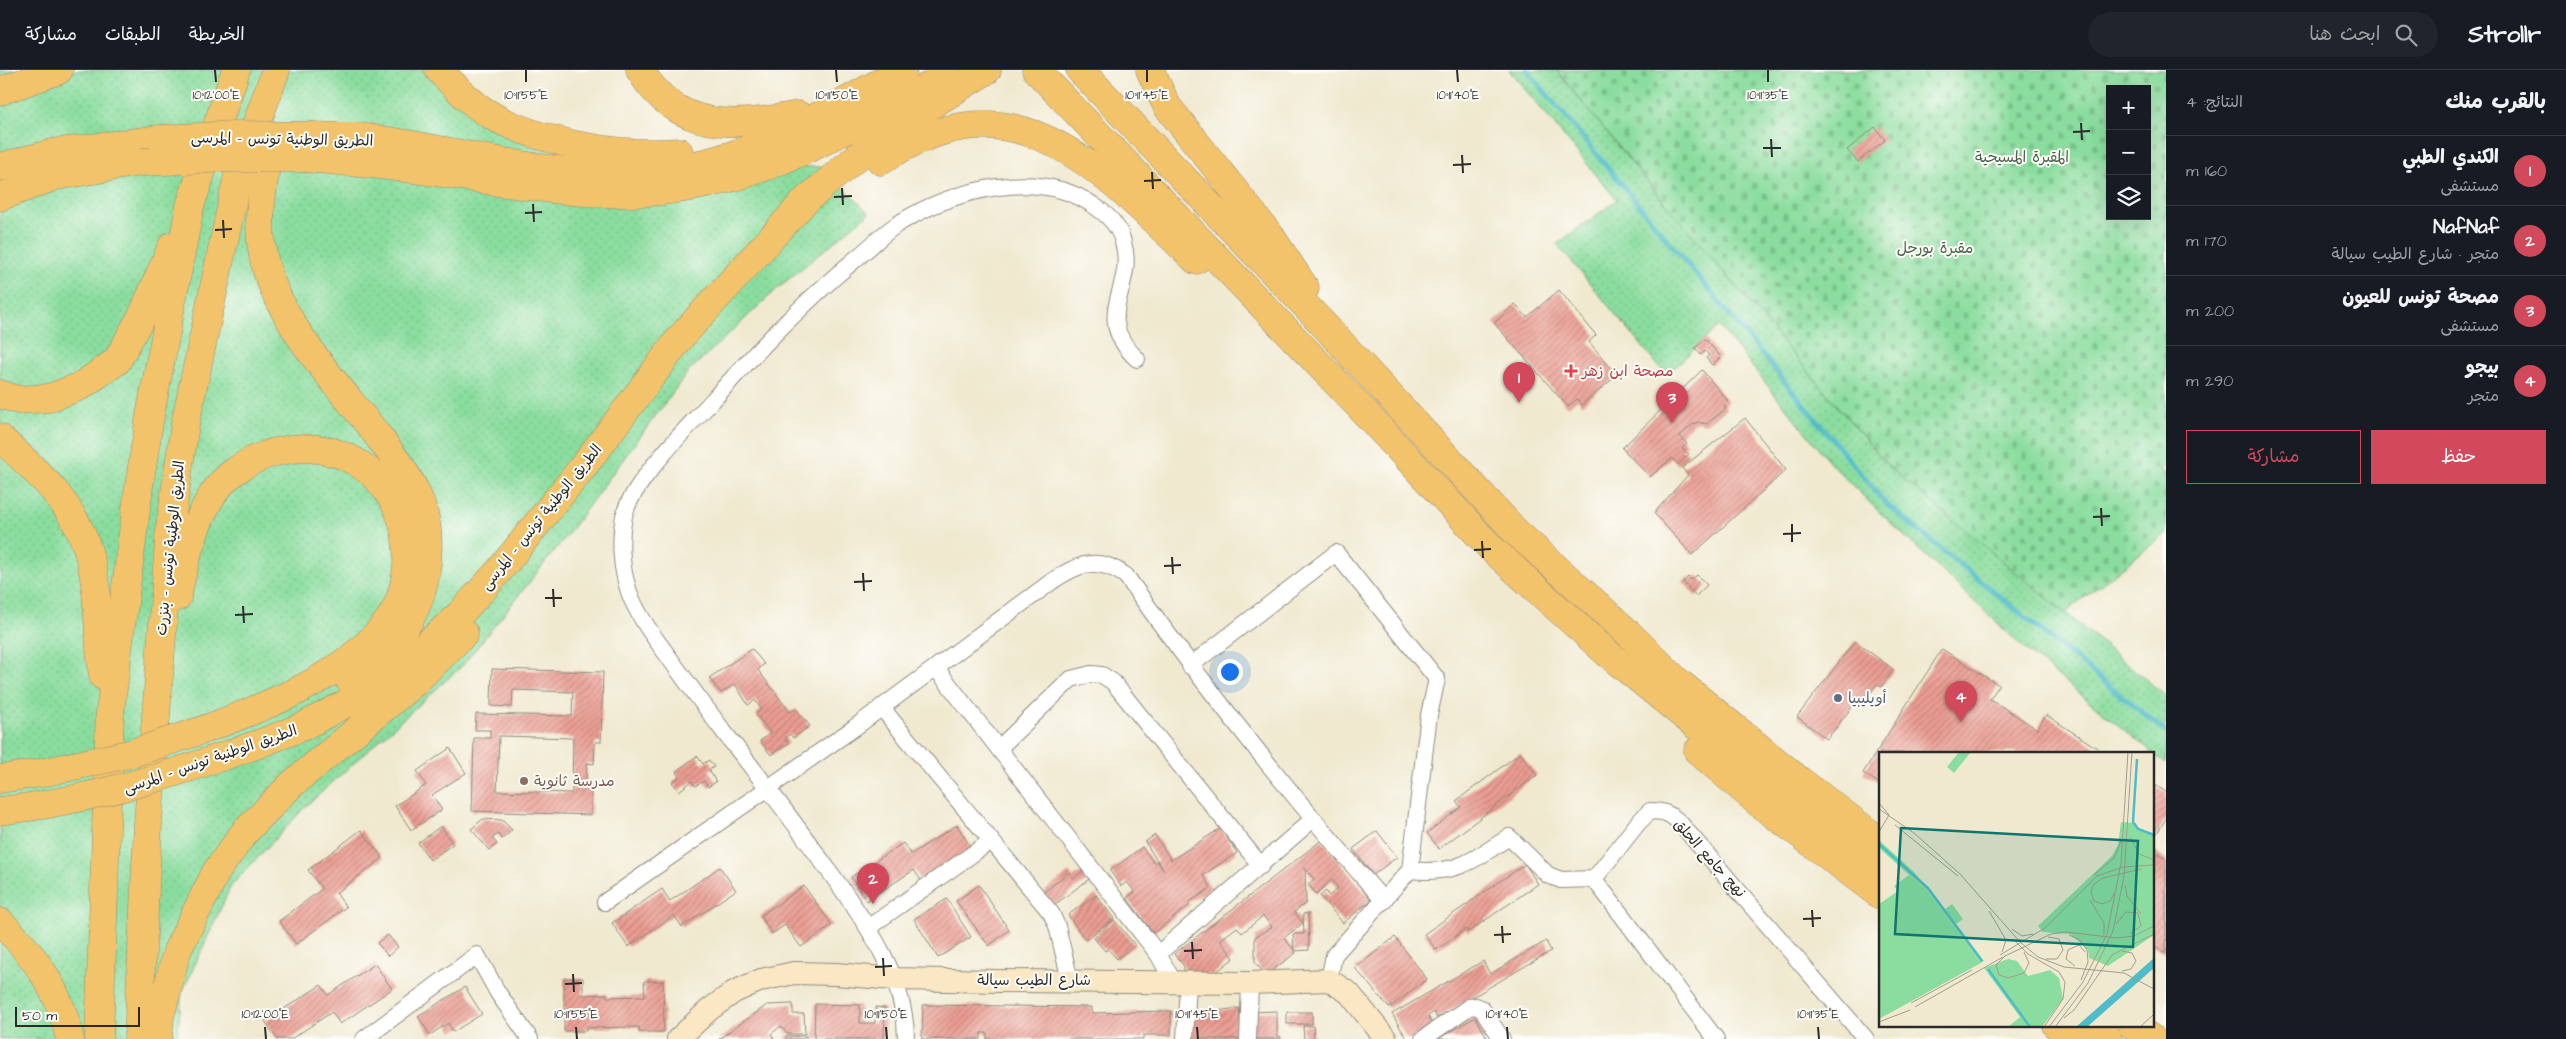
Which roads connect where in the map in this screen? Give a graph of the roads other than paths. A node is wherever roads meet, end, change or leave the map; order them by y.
1 (59, 70) edge
2 (236, 70) edge
3 (276, 70) edge
4 (286, 70) edge
5 (439, 70) edge
6 (640, 70) edge
7 (903, 70) edge
8 (964, 70) edge
9 (987, 70) edge
10 (1036, 70) edge
11 (1070, 70) edge
12 (1150, 70) edge
13 (1088, 78) edge
14 (0, 91) edge
15 (834, 108) junction
16 (310, 147) junction
17 (750, 148) junction
18 (144, 151) junction
19 (0, 167) edge
20 (0, 179) edge
21 (0, 197) edge
22 (190, 206) junction
23 (745, 266) junction
24 (1324, 325) junction
25 (1137, 359) dead end
26 (0, 394) edge
27 (1355, 402) junction
28 (0, 438) edge
29 (590, 458) junction
30 (1624, 629) junction
31 (1607, 653) junction
32 (1190, 666) junction
33 (936, 668) junction
34 (158, 676) junction
35 (881, 707) junction
36 (110, 712) junction
37 (261, 743) junction
38 (999, 748) junction
39 (0, 779) edge
40 (768, 788) junction
41 (1791, 788) junction
42 (0, 811) edge
43 (1879, 818) edge
44 (1312, 820) junction
45 (1879, 840) edge
46 (991, 841) junction
47 (1261, 866) junction
48 (1879, 868) edge
49 (1410, 870) junction
50 (1594, 879) junction
51 (1879, 894) edge
52 (1384, 901) junction
53 (605, 902) dead end
54 (0, 922) edge
55 (869, 927) junction
56 (1158, 954) junction
57 (894, 979) junction
58 (1070, 980) junction
59 (1329, 980) junction
60 (1181, 982) junction
61 (1250, 983) junction
62 (2154, 1020) edge
63 (2057, 1026) edge
64 (2088, 1026) edge
65 (2133, 1026) edge
66 (2166, 1028) edge
67 (682, 1038) edge
68 (70, 1039) edge
69 (99, 1039) edge
70 (138, 1039) edge
71 (158, 1039) edge
72 (364, 1039) edge
73 (530, 1039) edge
74 (906, 1039) edge
75 (1185, 1039) edge
76 (1248, 1039) edge
77 (1386, 1039) edge
78 (1423, 1039) edge
79 (1502, 1039) edge
80 (1716, 1039) edge
81 (1866, 1039) edge
82 (2075, 1039) edge
83 (2108, 1039) edge
84 (2152, 1039) edge

1 - 14 highway
2 - 22 highway
3 - 34 highway, الطريق الوطنية تونس - بنزرت
4 - 37 highway
5 - 17 highway
6 - 15 highway
7 - 15 highway, الطريق الوطنية تونس - المرسى
8 - 16 highway
9 - 23 highway, الطريق الوطنية تونس - المرسى
10 - 27 highway
11 - 13 highway
12 - 24 highway
13 - 24 highway
15 - 17 highway, الطريق الوطنية تونس - المرسى
16 - 17 highway, الطريق الوطنية تونس - المرسى
16 - 18 highway, bridge
18 - 19 highway
18 - 20 highway
18 - 21 highway
22 - 26 highway
22 - 36 highway
23 - 27 highway
23 - 29 highway, الطريق الوطنية تونس - المرسى
24 - 30 highway
25 - 40 street
27 - 31 highway
28 - 36 highway
29 - 37 highway, الطريق الوطنية تونس - المرسى
29 - 71 highway
30 - 41 highway
30 - 43 highway
31 - 41 highway
31 - 51 highway
32 - 33 street
32 - 44 street
32 - 49 street
33 - 35 street
33 - 38 street
34 - 39 highway, bridge
34 - 70 highway, الطريق الوطنية تونس - بنزرت
35 - 40 street
35 - 46 street
36 - 69 highway
37 - 42 highway, الطريق الوطنية تونس - المرسى, bridge
38 - 47 street
38 - 56 street
40 - 53 street
40 - 55 street
41 - 45 highway
41 - 48 highway
44 - 47 street
44 - 52 street
46 - 55 street
46 - 58 street
47 - 56 street
49 - 50 street
49 - 52 street
50 - 80 street
50 - 81 street, نهج جامع الحلق
52 - 59 street
54 - 68 highway
55 - 57 street
56 - 60 street
57 - 58 street, شارع الطيب سيالة
57 - 67 street, شارع الطيب سيالة
57 - 74 street
58 - 60 street, شارع الطيب سيالة
59 - 61 street, شارع الطيب سيالة
59 - 77 street
60 - 61 street, شارع الطيب سيالة
60 - 75 street
61 - 76 street
62 - 66 highway
63 - 82 highway
64 - 83 highway
65 - 84 highway
72 - 73 street
78 - 79 street

